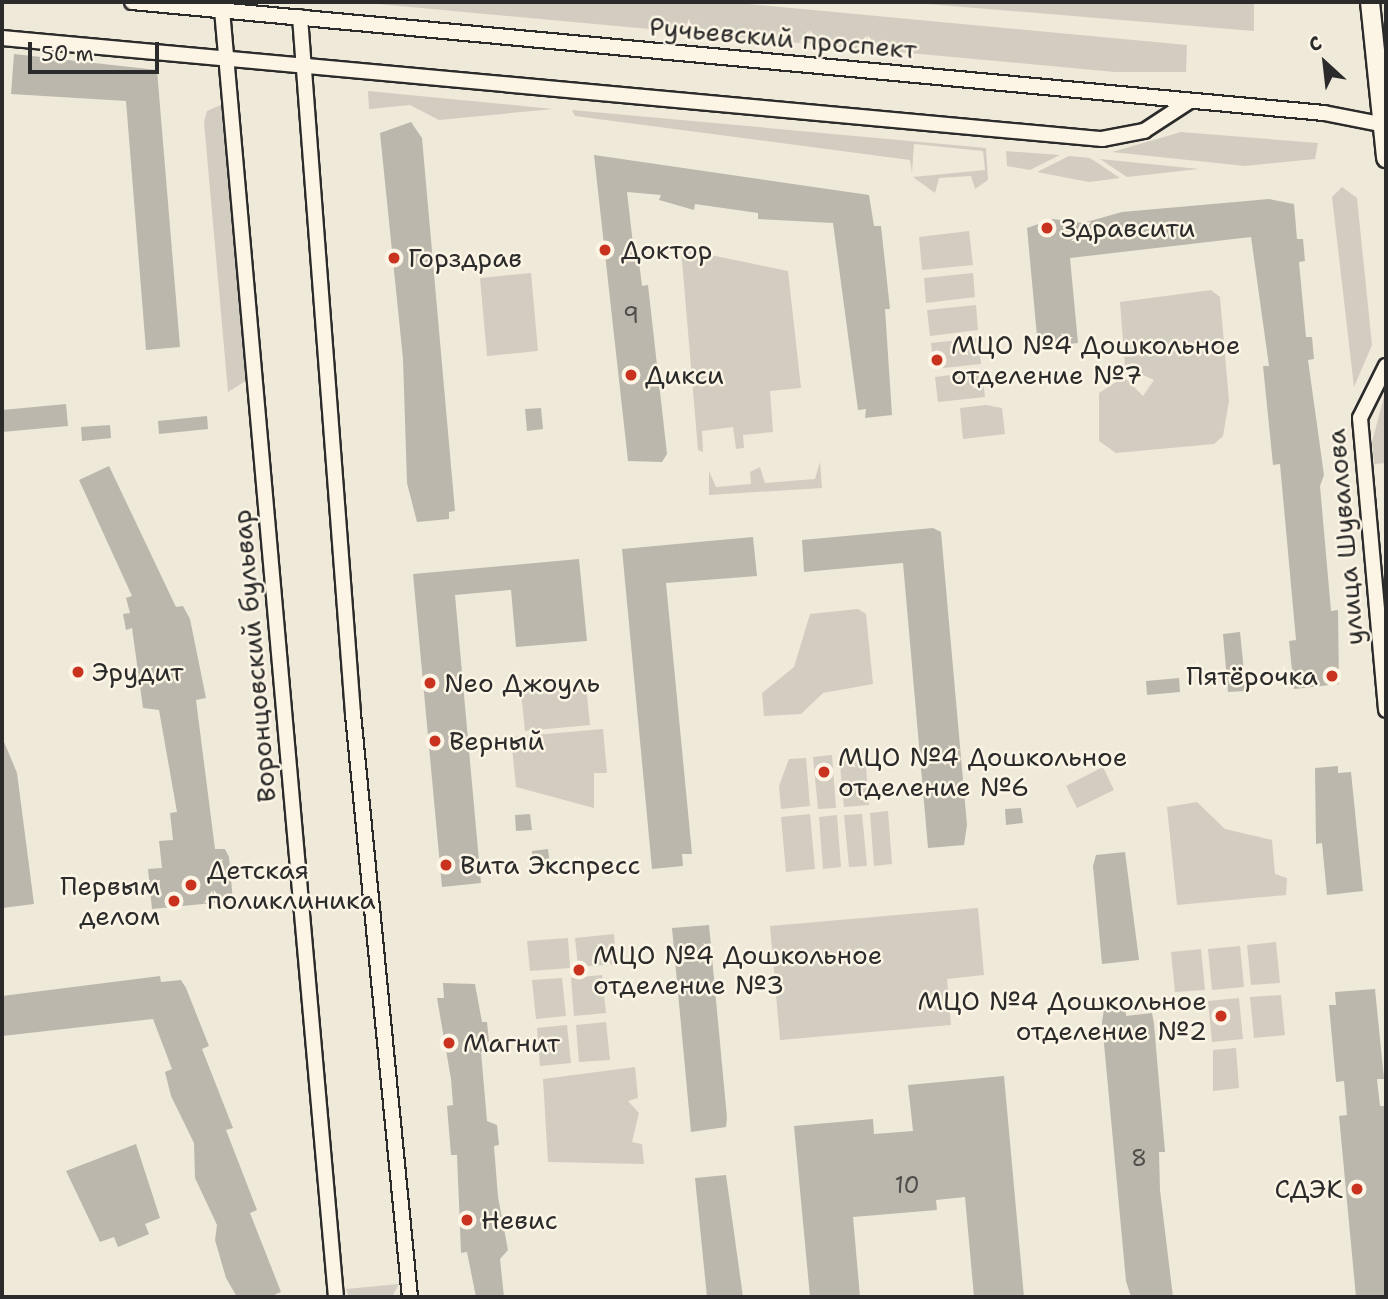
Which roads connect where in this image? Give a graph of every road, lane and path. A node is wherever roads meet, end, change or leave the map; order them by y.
1 (132, 2) edge
2 (1370, 2) edge
3 (222, 10) junction
4 (300, 17) junction
5 (2, 38) edge
6 (226, 57) junction
7 (303, 63) junction
8 (1190, 102) junction
9 (1384, 123) edge
10 (1386, 158) edge
11 (1386, 366) edge
12 (1386, 710) edge
13 (336, 1297) edge
14 (410, 1297) edge

1 - 3 street, Ручьевский проспект
2 - 9 street
3 - 4 street, Ручьевский проспект
3 - 6 street, Воронцовский бульвар
4 - 7 street
4 - 8 street, Ручьевский проспект
5 - 6 street
6 - 7 street
6 - 13 street, Воронцовский бульвар
7 - 8 street
7 - 14 street
8 - 9 street, Ручьевский проспект
9 - 10 street
11 - 12 street, улица Шувалова

